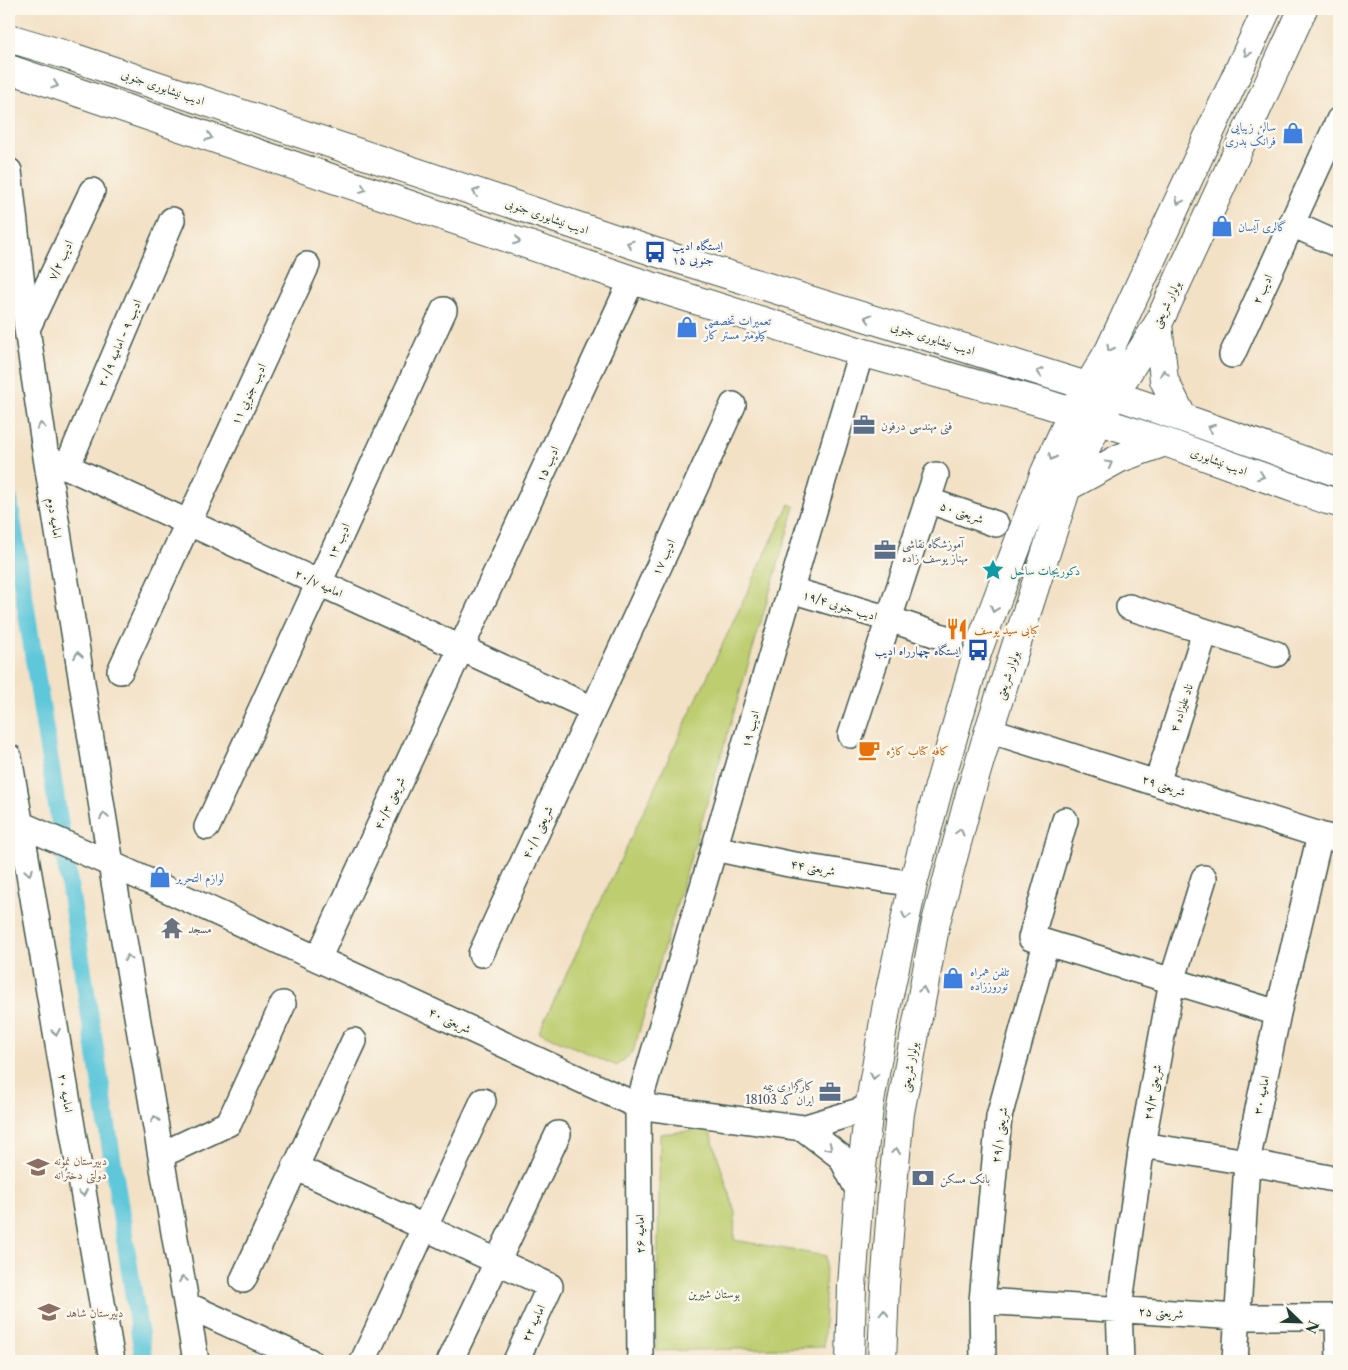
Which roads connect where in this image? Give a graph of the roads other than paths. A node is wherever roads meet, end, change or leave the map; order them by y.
1 (1267, 9) edge
2 (1302, 9) edge
3 (9, 38) edge
4 (9, 69) edge
5 (1339, 120) edge
6 (9, 171) edge
7 (92, 191) dead end
8 (172, 220) dead end
9 (1292, 224) junction
10 (1339, 246) edge
11 (307, 265) dead end
12 (632, 280) junction
13 (444, 310) dead end
14 (1158, 324) junction
15 (27, 329) junction
16 (861, 352) junction
17 (1232, 355) dead end
18 (1087, 386) junction
19 (1113, 396) junction
20 (734, 405) dead end
21 (1072, 413) junction
22 (1183, 418) junction
23 (1099, 421) junction
24 (1165, 442) junction
25 (56, 462) junction
26 (1339, 474) edge
27 (936, 475) dead end
28 (1067, 487) junction
29 (927, 500) junction
30 (1339, 503) edge
31 (188, 523) junction
32 (996, 524) dead end
33 (319, 583) junction
34 (791, 590) junction
35 (1129, 608) dead end
36 (889, 619) junction
37 (1205, 632) junction
38 (952, 640) dead end
39 (460, 648) junction
40 (1276, 654) dead end
41 (120, 671) dead end
42 (593, 709) junction
43 (989, 730) junction
44 (851, 735) dead end
45 (9, 757) edge
46 (1157, 783) junction
47 (1064, 820) dead end
48 (15, 821) edge
49 (207, 827) dead end
50 (1330, 837) edge
51 (714, 848) junction
52 (111, 864) junction
53 (1204, 878) dead end
54 (913, 884) junction
55 (1038, 941) junction
56 (481, 954) dead end
57 (318, 959) junction
58 (1172, 981) junction
59 (283, 1004) dead end
60 (1278, 1013) junction
61 (354, 1041) dead end
62 (483, 1101) dead end
63 (638, 1106) junction
64 (869, 1108) junction
65 (803, 1128) junction
66 (558, 1134) dead end
67 (1142, 1145) junction
68 (161, 1155) junction
69 (1247, 1162) junction
70 (295, 1167) junction
71 (1339, 1180) edge
72 (859, 1192) junction
73 (425, 1228) junction
74 (498, 1261) junction
75 (243, 1280) dead end
76 (982, 1301) junction
77 (187, 1305) junction
78 (1119, 1309) junction
79 (1237, 1317) junction
80 (1339, 1317) edge
81 (112, 1361) edge
82 (196, 1361) edge
83 (309, 1361) edge
84 (363, 1361) edge
85 (450, 1361) edge
86 (516, 1361) edge
87 (640, 1361) edge
88 (850, 1361) edge
89 (882, 1361) edge
90 (983, 1361) edge
91 (1121, 1361) edge
92 (1235, 1361) edge
93 (1339, 1361) edge

1 -> 18 main road
2 - 14 main road, بولوار شریعتی
18 -> 3 main road, ادیب نیشابوری جنوبی
4 -> 12 main road
5 - 9 street, ادیب ۲
6 - 15 street, امامیه دوم
7 - 15 street, ادیب ۷/۲
8 - 25 street, ادیب ۹ - امامیه ۲۰/۹
9 - 10 street
9 - 17 street, ادیب ۲
11 - 31 street, ادیب جنوبي ١١
12 - 16 main road
12 - 39 street, ادیب ۱۵
13 - 33 street, ادیب ۱۳
14 - 19 main road, بولوار شریعتی
22 -> 14 main road
25 -> 15 street, امامیه دوم
16 - 21 main road
16 - 34 street, ادیب ۱۹
18 - 19 main road, ادیب نیشابوری جنوبی
18 - 21 main road
19 - 22 main road
19 - 23 main road, بولوار شریعتی
20 - 42 street, ادیب ۱۷
21 - 23 main road, ادیب نیشابوری
21 -> 54 main road
26 -> 22 main road
23 - 24 main road, ادیب نیشابوری
23 - 28 main road, بولوار شریعتی
28 -> 24 main road
24 -> 30 main road, ادیب نیشابوری
25 - 31 street, امامیه ۲۰/۷
52 -> 25 street, امامیه دوم
27 - 29 street
28 - 43 main road, بولوار شریعتی
29 - 32 street, شریعتی ۵۰
29 - 36 street
31 - 33 street, امامیه ۲۰/۷
31 - 41 street, ادیب جنوبي ١١
33 - 39 street, امامیه ۲۰/۷
33 - 49 street, ادیب ۱۳
34 - 36 street, ادیب جنوبی ۱۹/۴
34 - 51 street, ادیب ۱۹
35 - 37 street
36 - 38 street, ادیب جنوبی ۱۹/۴
36 - 44 street
37 - 40 street
37 - 46 street, ناد علیزاده ۴
39 - 42 street, امامیه ۲۰/۷
39 - 57 street, شریعتی ۴۰/۳
42 - 56 street, شریعتی ۴۰/۱
43 - 46 street, شریعتی ۲۹
89 -> 43 main road, بولوار شریعتی
45 - 48 street, امامیه ۲۰
46 - 50 street, شریعتی ۲۹
47 - 55 street, شریعتی ۲۹/۱
48 - 52 street, شریعتی ۴۰
48 -> 81 street, امامیه ۲۰
50 - 60 street, امامیه ۳۰
51 - 54 street, شریعتی ۴۴
51 - 63 street, ادیب ۱۹
52 - 57 street, شریعتی ۴۰
68 -> 52 street
53 - 58 street, شریعتی ۲۹/۳
54 -> 64 main road
55 - 58 street
55 - 76 street, شریعتی ۲۹/۱
57 - 63 street, شریعتی ۴۰
58 - 60 street
58 - 67 street, شریعتی ۲۹/۳
59 - 68 street
60 - 69 street, امامیه ۳۰
61 - 70 street
62 - 73 street
63 - 65 street, شریعتی ۴۰
63 - 87 street, امامیه ۲۶
64 - 65 street, شریعتی ۴۰
64 - 72 main road
65 -> 72 street, شریعتی ۴۰
66 - 74 street
67 - 69 street
67 - 78 street, شریعتی ۲۹/۳
77 -> 68 street
69 - 71 street
69 - 79 street, امامیه ۳۰
70 - 73 street
70 - 75 street
72 - 88 main road
73 - 74 street
73 - 84 street
74 - 85 street
74 - 86 street, امامیه ۲۲
76 - 78 street, شریعتی ۲۵
76 - 90 street, شریعتی ۲۹/۱
77 - 82 street
77 - 83 street
78 - 79 street, شریعتی ۲۵
78 - 91 street, شریعتی ۲۹/۳
79 - 80 street, شریعتی ۲۵
79 - 92 street, امامیه ۳۰
80 - 93 street

